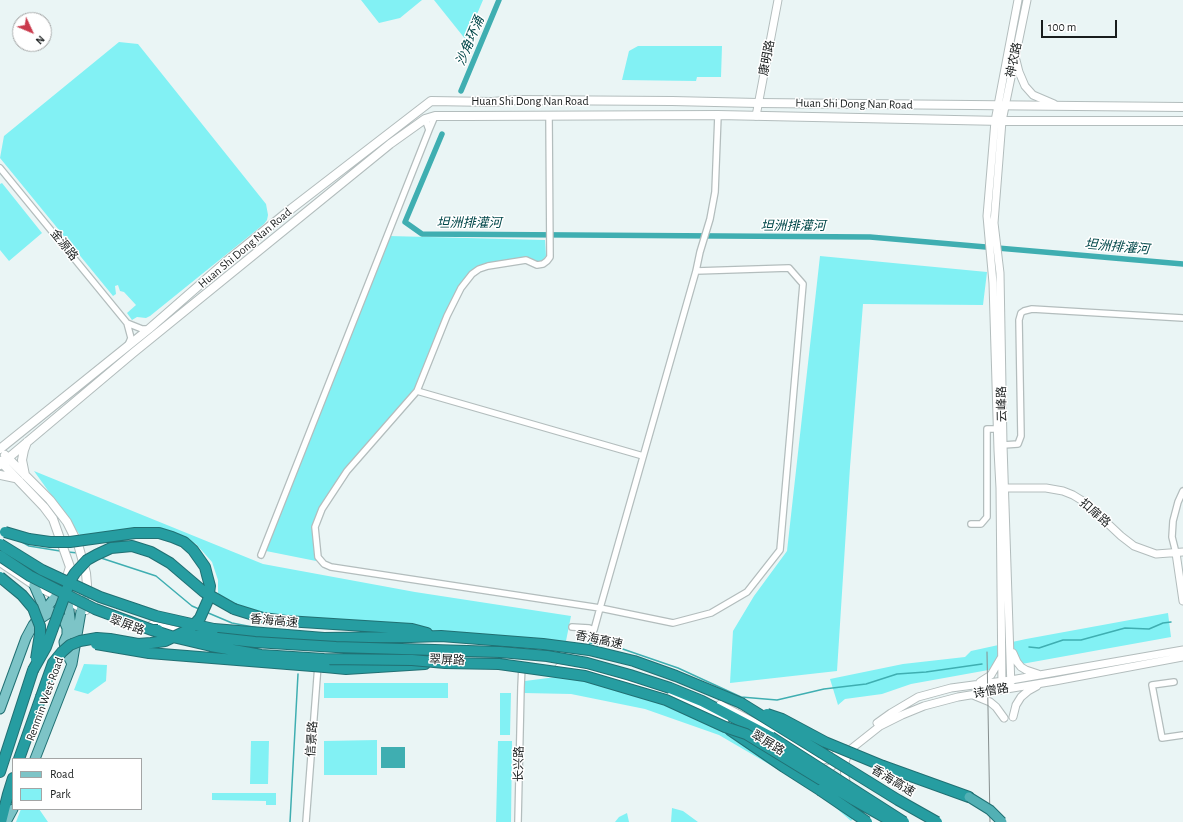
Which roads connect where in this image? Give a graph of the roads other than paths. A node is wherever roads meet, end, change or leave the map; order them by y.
1 (778, 0) edge
2 (1018, 0) edge
3 (1026, 0) edge
4 (1015, 56) junction
5 (758, 103) junction
6 (1001, 105) junction
7 (1058, 106) junction
8 (1183, 107) edge
9 (718, 115) junction
10 (435, 116) junction
11 (549, 116) junction
12 (756, 116) junction
13 (425, 119) junction
14 (998, 121) junction
15 (1183, 121) edge
16 (429, 130) junction
17 (0, 168) edge
18 (696, 271) junction
19 (996, 274) junction
20 (1183, 318) edge
21 (128, 323) junction
22 (149, 329) junction
23 (128, 345) junction
24 (417, 391) junction
25 (997, 430) junction
26 (28, 441) junction
27 (1003, 445) junction
28 (0, 449) edge
29 (644, 456) junction
30 (2, 462) edge
31 (0, 474) edge
32 (25, 476) junction
33 (16, 478) junction
34 (1003, 488) junction
35 (1183, 491) edge
36 (974, 524) dead end
37 (0, 529) edge
38 (0, 544) edge
39 (0, 550) edge
40 (1179, 553) edge
41 (261, 555) dead end
42 (0, 556) edge
43 (0, 562) edge
44 (0, 576) edge
45 (34, 585) junction
46 (62, 588) junction
47 (56, 596) junction
48 (1183, 601) edge
49 (68, 602) junction
50 (82, 604) junction
51 (600, 608) junction
52 (44, 610) junction
53 (33, 625) junction
54 (572, 627) dead end
55 (152, 630) junction
56 (441, 636) junction
57 (80, 641) junction
58 (1010, 646) junction
59 (1183, 650) edge
60 (74, 651) junction
61 (318, 656) junction
62 (1002, 656) junction
63 (1183, 657) edge
64 (445, 663) junction
65 (72, 664) junction
66 (522, 665) junction
67 (33, 670) junction
68 (1042, 675) junction
69 (1011, 680) junction
70 (1002, 681) junction
71 (1046, 682) junction
72 (1174, 682) dead end
73 (974, 685) junction
74 (1011, 688) junction
75 (1002, 689) junction
76 (971, 695) junction
77 (741, 703) junction
78 (0, 709) edge
79 (1012, 717) dead end
80 (1004, 718) dead end
81 (725, 727) junction
82 (1183, 735) edge
83 (851, 749) junction
84 (839, 754) junction
85 (20, 758) edge
86 (35, 758) edge
87 (817, 762) junction
88 (829, 770) junction
89 (0, 772) edge
90 (812, 772) junction
91 (12, 781) edge
92 (848, 788) junction
93 (836, 792) junction
94 (8, 794) junction
95 (969, 797) joint
96 (12, 810) edge
97 (860, 813) joint
98 (0, 814) edge
99 (1, 822) edge
100 (6, 822) edge
101 (306, 822) edge
102 (518, 822) edge
103 (868, 822) edge
104 (887, 822) edge
105 (893, 822) edge
106 (904, 822) edge
107 (937, 822) edge
108 (1002, 822) edge

1 - 5 street, 康明路
2 - 6 street, 神农路
3 - 4 street, 神农路
4 - 6 street, 神农路
4 - 7 street
5 - 6 main road, Huan Shi Dong Nan Road
5 - 12 street, 康明路
5 - 22 main road, Huan Shi Dong Nan Road
6 - 7 main road, Huan Shi Dong Nan Road
6 - 14 street, 神农路
7 - 8 main road, Huan Shi Dong Nan Road
9 - 11 main road, Huan Shi Dong Nan Road
9 - 12 main road, Huan Shi Dong Nan Road
9 - 18 street
10 - 11 main road, Huan Shi Dong Nan Road
10 - 13 main road, Huan Shi Dong Nan Road
10 - 16 street
11 - 24 street
12 - 14 main road, Huan Shi Dong Nan Road
13 - 16 street
13 - 26 main road, Huan Shi Dong Nan Road
14 - 15 main road, Huan Shi Dong Nan Road
14 - 19 street, 云峰路
16 - 41 street
17 - 21 street, 金源路
18 - 29 street
18 - 51 street
19 - 25 street, 云峰路
19 - 27 street, 云峰路
20 - 27 street
21 - 22 street
21 - 23 street
22 - 23 main road, Huan Shi Dong Nan Road
23 - 28 main road, Huan Shi Dong Nan Road
24 - 29 street
24 - 51 street
25 - 34 street, 云峰路
25 - 36 street
26 - 30 main road, Huan Shi Dong Nan Road
26 - 32 main road
27 - 34 street, 云峰路
28 - 30 main road
29 - 51 street
30 - 32 main road, Renmin West Road
30 - 33 main road
31 - 33 main road
32 - 50 main road, Renmin West Road
33 - 46 main road
34 - 40 street, 扣扉路
34 - 58 street, 云峰路
34 - 62 street, 云峰路
35 - 40 street
37 - 57 highway, bridge
38 - 56 highway, bridge
39 - 46 main road
40 - 48 street
42 - 55 highway, bridge
43 - 45 main road, 翠屏路
44 - 67 highway, bridge
45 - 47 main road, 翠屏路
45 - 52 main road
46 - 47 main road
46 - 49 main road
46 - 50 main road
47 - 49 main road, 翠屏路
47 - 52 main road
49 - 50 main road, 翠屏路
49 - 60 main road
50 - 60 main road, Renmin West Road
50 - 61 main road, 翠屏路
50 - 87 main road, 翠屏路
51 - 54 street
52 - 53 main road
53 - 65 main road
53 - 78 main road
55 - 64 highway, bridge
55 - 106 highway, bridge
56 - 67 highway, bridge
56 - 77 highway, 香海高速
57 - 64 highway, bridge
57 - 85 highway, bridge
58 - 68 street
58 - 69 street, 云峰路
59 - 68 street, 诗僧路
60 - 65 main road, Renmin West Road
61 - 66 main road, 翠屏路
61 - 101 street, 信景路
62 - 70 street, 云峰路
62 - 73 street
63 - 71 street, 诗僧路
64 - 81 highway, bridge
65 - 86 main road, Renmin West Road
66 - 90 main road, 翠屏路
66 - 102 street, 长兴路
67 - 89 highway
68 - 69 street, 诗僧路
69 - 70 street, 诗僧路
69 - 74 street, 云峰路
70 - 73 street, 诗僧路
70 - 75 street, 云峰路
71 - 74 street, 诗僧路
71 - 79 street
72 - 82 street
73 - 84 street, 诗僧路
74 - 75 street, 诗僧路
75 - 76 street, 诗僧路
76 - 80 street
76 - 83 street, 诗僧路
77 - 95 highway, bridge
77 - 107 highway, 香海高速, bridge
81 - 103 highway, bridge
81 - 105 highway, bridge
83 - 88 street, 诗僧路
83 - 92 street
84 - 87 street, 诗僧路
84 - 88 street
87 - 88 main road, 翠屏路
88 - 90 street
88 - 92 main road, 翠屏路
88 - 93 street
90 - 93 main road, 翠屏路
91 - 94 highway
92 - 104 main road, 翠屏路
93 - 97 main road, 翠屏路
94 - 98 main road
94 - 99 highway
95 - 108 highway, bridge
96 - 100 main road
97 - 103 main road

